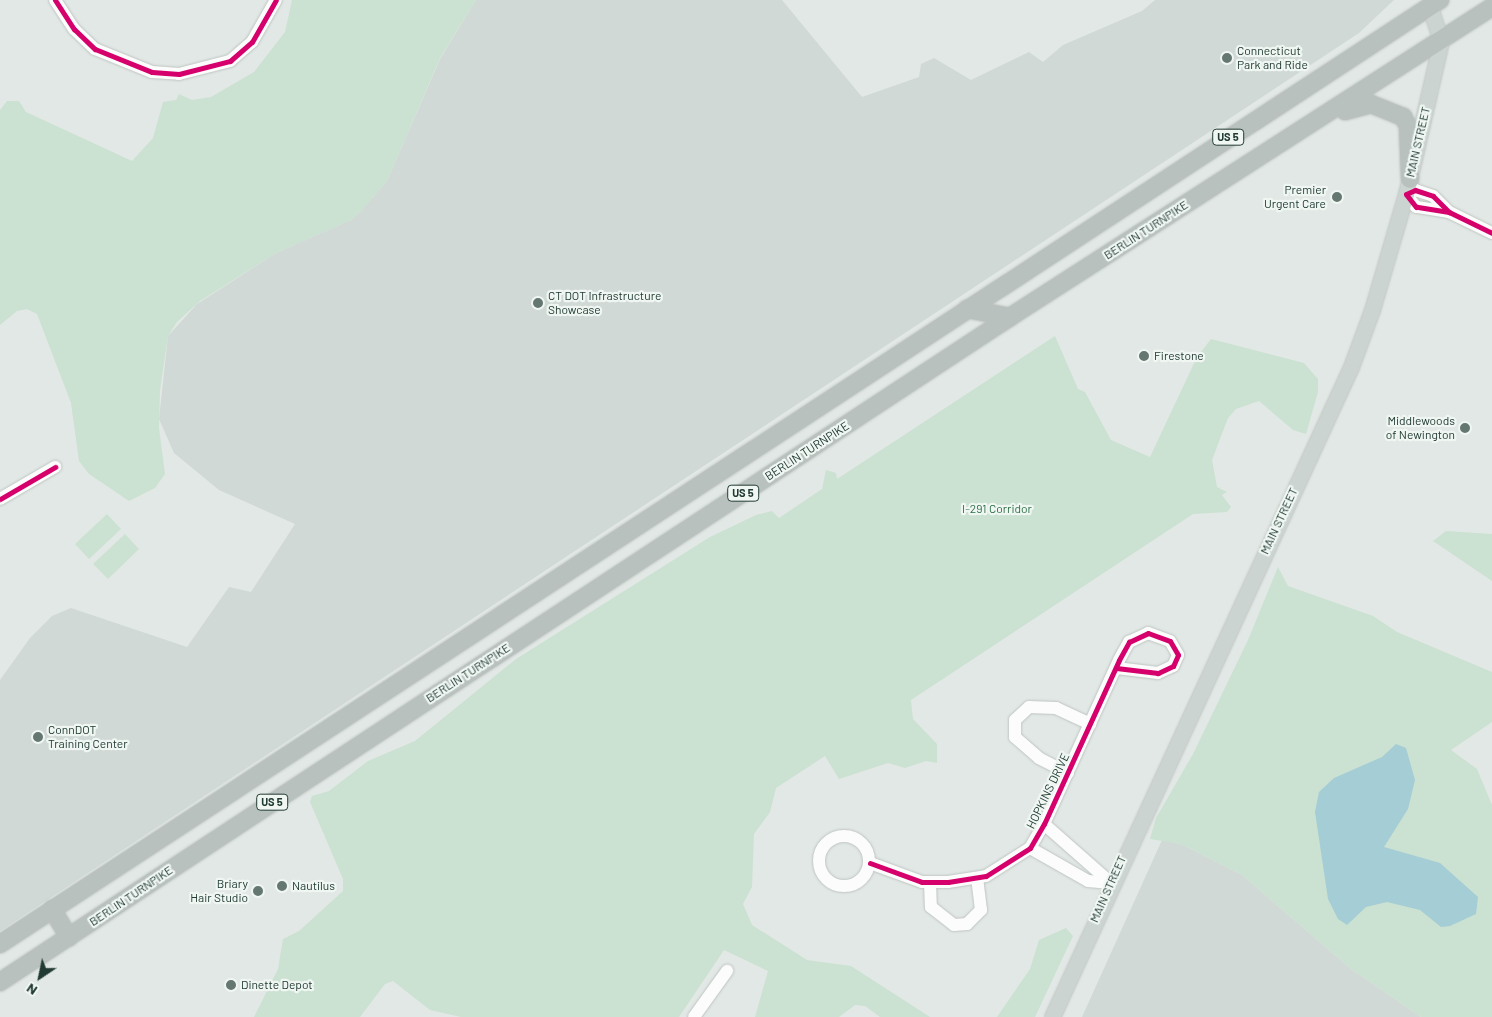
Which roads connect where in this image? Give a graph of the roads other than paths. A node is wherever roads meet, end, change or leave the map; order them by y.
1 (55, 0) edge
2 (276, 0) edge
3 (1432, 2) edge
4 (1492, 7) edge
5 (1441, 41) junction
6 (1316, 122) junction
7 (1408, 187) junction
8 (1492, 233) edge
9 (966, 309) junction
10 (1010, 317) junction
11 (55, 467) dead end
12 (0, 499) edge
13 (461, 645) junction
14 (476, 668) junction
15 (1116, 668) junction
16 (1091, 724) junction
17 (1068, 773) junction
18 (1044, 824) junction
19 (1030, 848) junction
20 (870, 863) junction
21 (977, 878) junction
22 (930, 882) junction
23 (1110, 882) junction
24 (52, 910) junction
25 (69, 937) junction
26 (0, 944) edge
27 (727, 971) dead end
28 (0, 982) edge
29 (694, 1017) edge
30 (1052, 1017) edge

1 - 2 street
3 - 5 main road
3 - 9 highway, US 5
4 - 5 highway, BERLIN TURNPIKE / US 5
5 - 6 highway, BERLIN TURNPIKE / US 5
5 - 7 main road, MAIN STREET
6 - 7 highway
6 - 10 highway, BERLIN TURNPIKE / US 5
7 - 8 street
7 - 23 main road, MAIN STREET
9 - 10 highway
9 - 13 highway, US 5
10 - 14 highway, BERLIN TURNPIKE / US 5
11 - 12 street
13 - 14 highway
13 - 24 highway, US 5
14 - 25 highway, BERLIN TURNPIKE / US 5
15 - 15 street, HOPKINS DRIVE
15 - 16 street, HOPKINS DRIVE
16 - 17 street, HOPKINS DRIVE
16 - 17 street, HOPKINS DRIVE
17 - 18 street, HOPKINS DRIVE
18 - 19 street, HOPKINS DRIVE
18 - 23 street, HOPKINS DRIVE
19 - 21 street, HOPKINS DRIVE
19 - 23 street, HOPKINS DRIVE
20 - 20 street
20 - 22 street, HOPKINS DRIVE
21 - 22 street, HOPKINS DRIVE
21 - 22 street
23 - 30 main road, MAIN STREET
24 - 25 highway
24 - 26 highway, US 5
25 - 28 highway, BERLIN TURNPIKE / US 5
27 - 29 street

